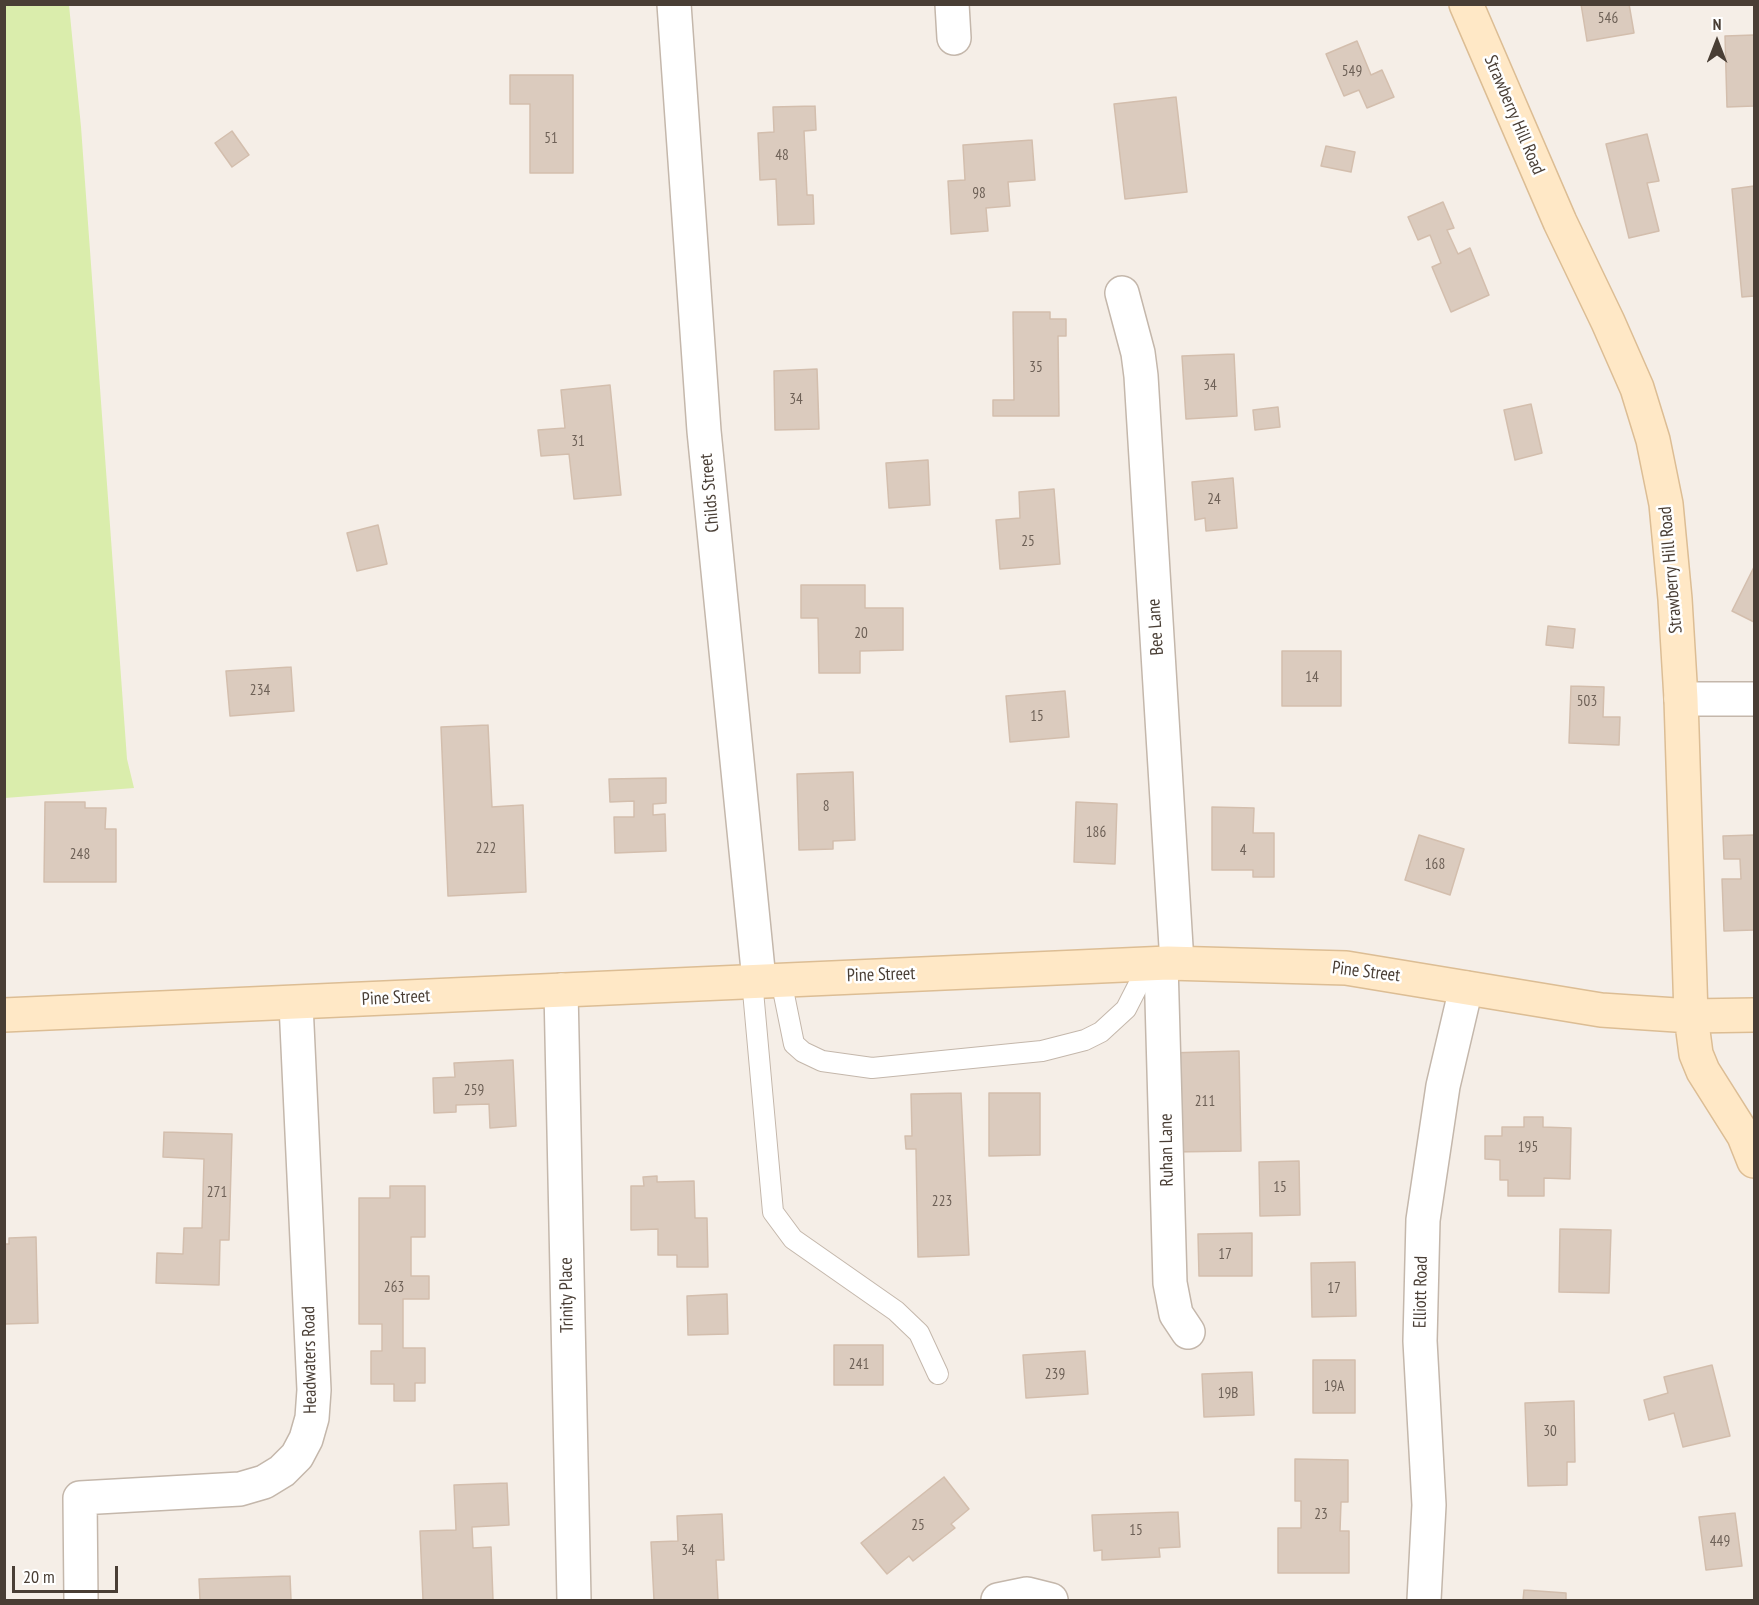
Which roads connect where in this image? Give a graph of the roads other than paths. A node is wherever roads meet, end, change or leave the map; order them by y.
1 (674, 4) edge
2 (952, 4) edge
3 (1466, 4) edge
4 (954, 38) dead end
5 (1122, 293) dead end
6 (1681, 699) junction
7 (1755, 699) edge
8 (1163, 964) junction
9 (764, 980) junction
10 (1466, 988) junction
11 (561, 990) junction
12 (296, 1004) junction
13 (1755, 1014) edge
14 (4, 1015) edge
15 (1691, 1016) junction
16 (1755, 1161) edge
17 (1188, 1332) dead end
18 (938, 1374) dead end
19 (81, 1600) edge
20 (574, 1600) edge
21 (998, 1600) edge
22 (1050, 1600) edge
23 (1424, 1600) edge

1 - 9 street, Childs Street
2 - 4 street
3 - 6 main road, Strawberry Hill Road
5 - 8 street, Bee Lane
6 - 7 street
6 - 15 main road, Strawberry Hill Road
8 - 9 main road, Pine Street
8 - 9 lane
8 - 10 main road, Pine Street
8 - 17 street, Ruhan Lane
9 - 11 main road, Pine Street
9 - 18 lane
10 - 15 main road, Pine Street
10 - 23 street, Elliott Road
11 - 12 main road, Pine Street
11 - 20 street, Trinity Place
12 - 14 main road, Pine Street
12 - 19 street, Headwaters Road
13 - 15 main road, Pine Street
15 - 16 main road, Strawberry Hill Road
21 - 22 street

